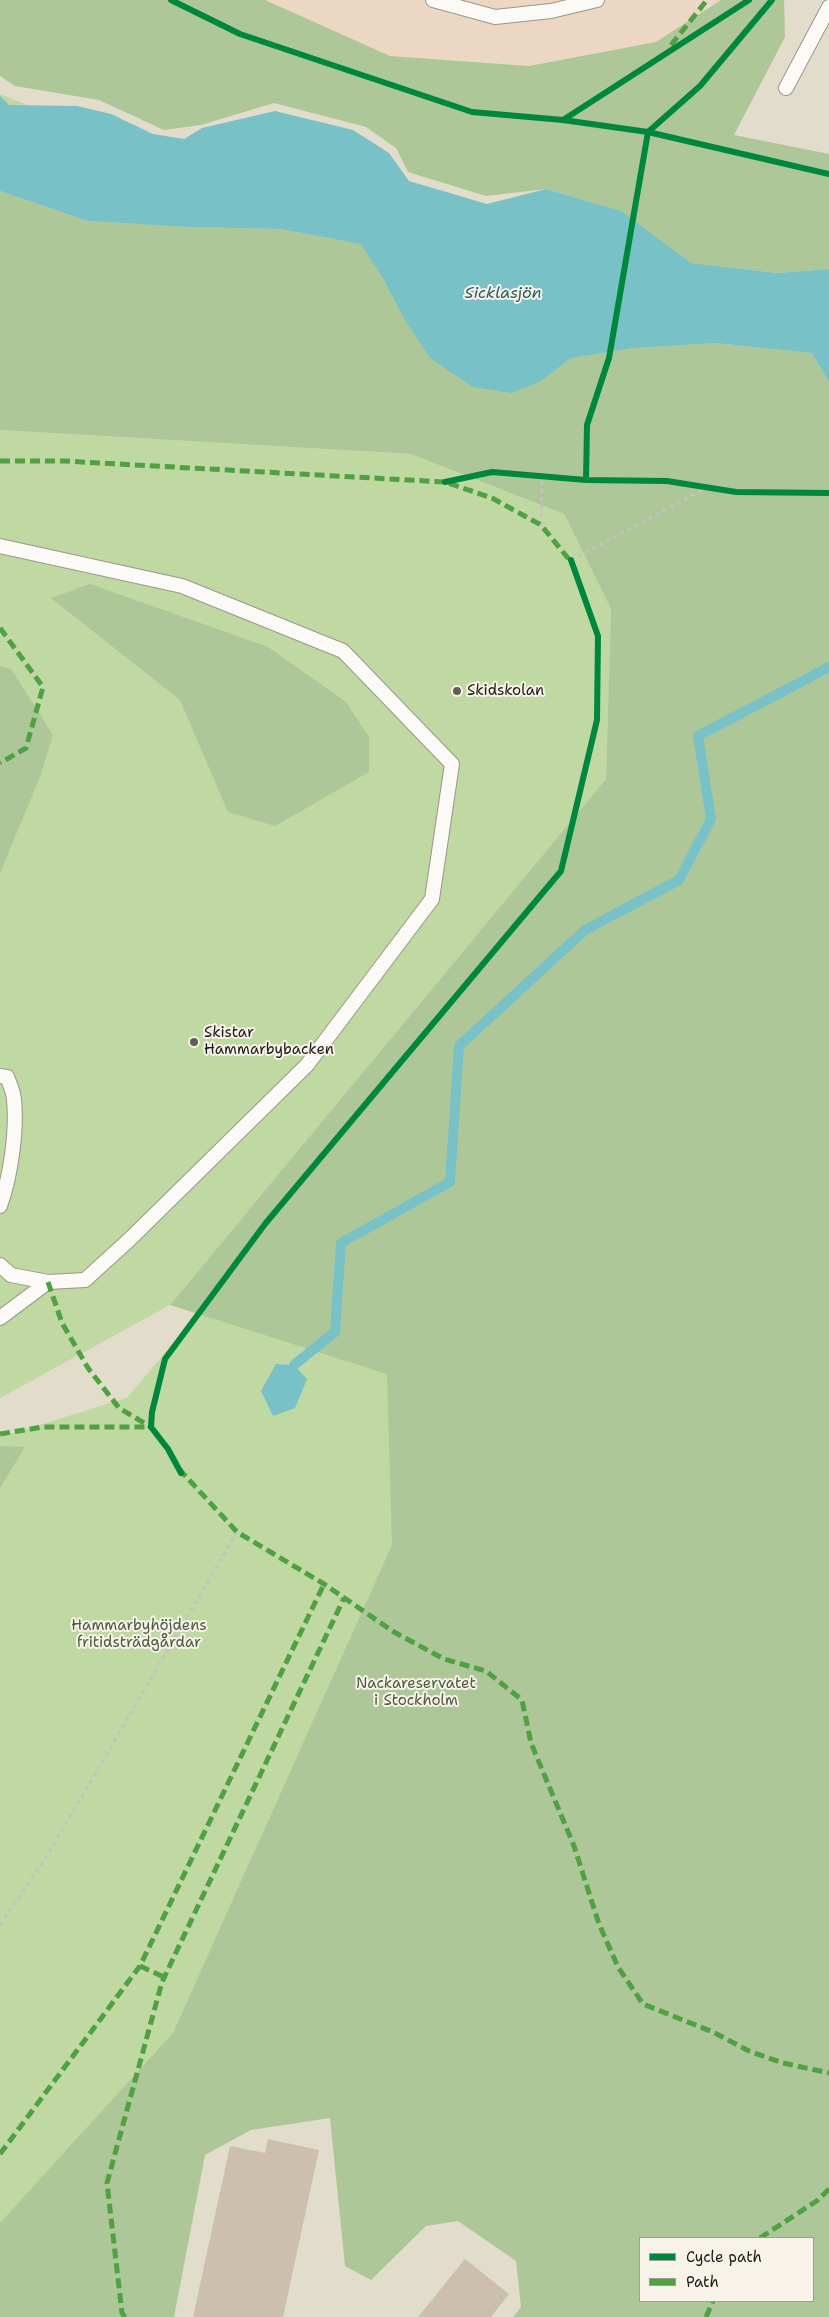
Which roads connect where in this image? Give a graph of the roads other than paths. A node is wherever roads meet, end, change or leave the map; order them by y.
1 (433, 0) edge
2 (597, 0) edge
3 (829, 8) edge
4 (786, 88) dead end
5 (0, 546) edge
6 (0, 1076) edge
7 (0, 1206) edge
8 (0, 1265) edge
9 (48, 1282) junction
10 (0, 1318) edge

1 - 2 lane
3 - 4 lane
5 - 9 lane
6 - 7 lane
8 - 9 lane
9 - 10 lane

